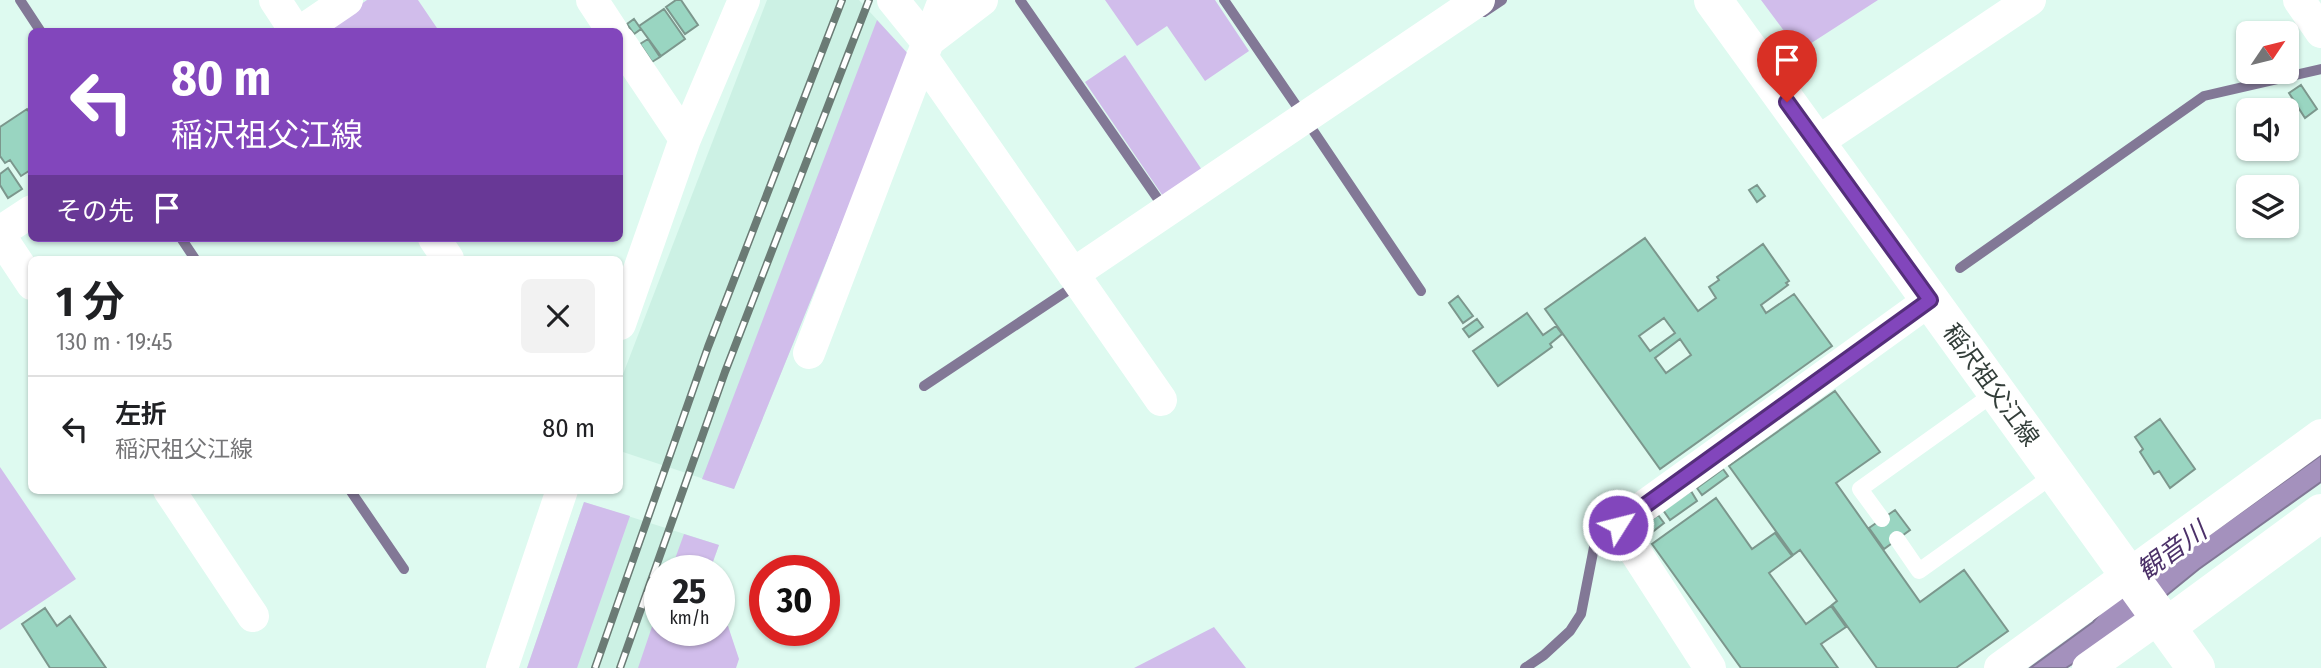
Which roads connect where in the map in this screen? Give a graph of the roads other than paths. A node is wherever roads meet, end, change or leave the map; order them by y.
1 (275, 0) edge
2 (347, 0) edge
3 (592, 0) edge
4 (744, 0) edge
5 (892, 0) edge
6 (944, 0) edge
7 (982, 0) edge
8 (1479, 0) edge
9 (1713, 0) edge
10 (2029, 0) edge
11 (2299, 0) edge
12 (295, 28) edge
13 (304, 28) edge
14 (610, 28) edge
15 (2321, 32) edge
16 (623, 46) edge
17 (924, 50) junction
18 (685, 139) junction
19 (1816, 143) junction
20 (28, 214) edge
21 (0, 234) edge
22 (1073, 274) junction
23 (28, 278) edge
24 (1930, 300) junction
25 (623, 315) edge
26 (809, 352) dead end
27 (1996, 392) junction
28 (1161, 400) dead end
29 (2321, 435) edge
30 (2055, 474) junction
31 (172, 494) edge
32 (561, 494) edge
33 (2321, 513) edge
34 (1882, 519) dead end
35 (1897, 540) dead end
36 (2130, 577) junction
37 (253, 616) dead end
38 (2160, 618) junction
39 (502, 668) edge
40 (1710, 668) edge
41 (2000, 668) edge
42 (2088, 668) edge
43 (2196, 668) edge

1 - 12 street
2 - 13 street
3 - 14 street
4 - 18 street
5 - 17 street
6 - 17 street
7 - 17 street
8 - 22 street
9 - 19 main road, 稲沢祖父江線
10 - 19 street
11 - 15 street
16 - 18 street
17 - 22 street
17 - 26 street
18 - 25 street
19 - 24 main road, 稲沢祖父江線
20 - 21 street
21 - 23 street
22 - 28 street
24 - 27 main road, 稲沢祖父江線
24 - 40 street
27 - 30 main road, 稲沢祖父江線
27 - 34 lane
29 - 36 street
30 - 35 lane
30 - 36 main road, 稲沢祖父江線
31 - 37 street
32 - 39 street
33 - 38 main road
36 - 38 main road, 稲沢祖父江線
36 - 41 street
38 - 42 street
38 - 43 main road, 稲沢祖父江線

